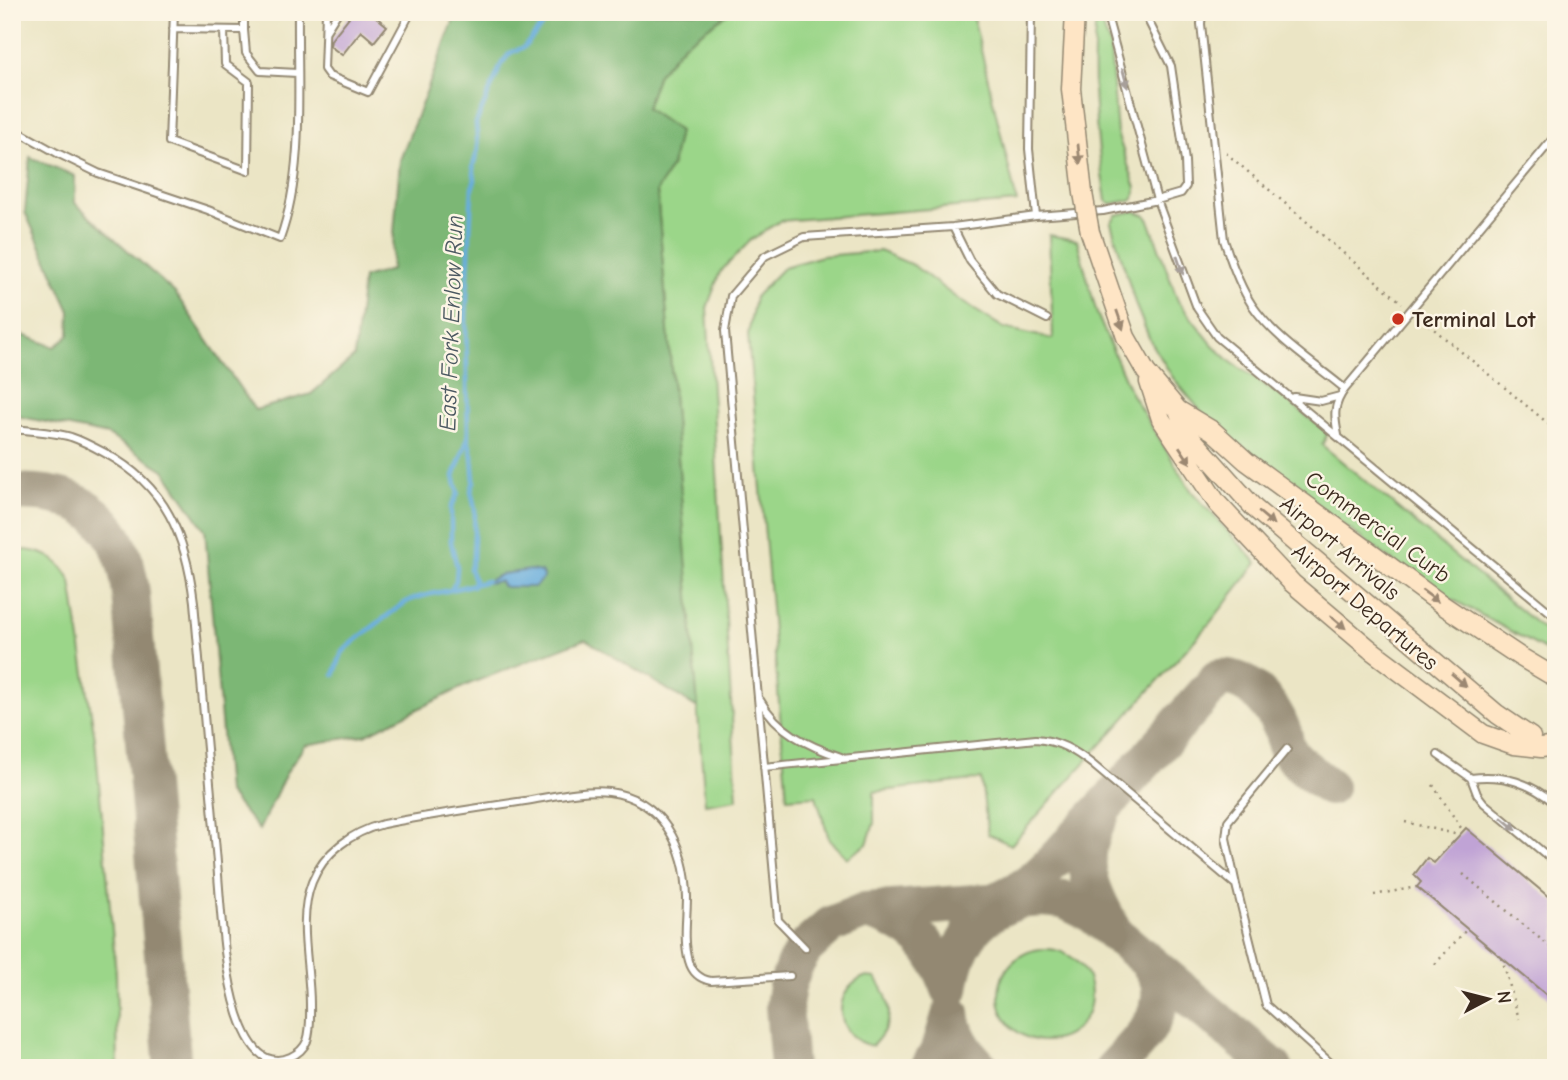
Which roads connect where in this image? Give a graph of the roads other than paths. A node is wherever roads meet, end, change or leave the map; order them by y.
1 (174, 12) edge
2 (244, 12) edge
3 (298, 12) edge
4 (326, 12) edge
5 (338, 12) edge
6 (411, 12) edge
7 (1031, 12) edge
8 (1075, 12) edge
9 (1106, 12) edge
10 (1144, 12) edge
11 (1202, 12) edge
12 (173, 29) junction
13 (224, 30) junction
14 (244, 30) junction
15 (326, 33) junction
16 (297, 73) junction
17 (12, 128) edge
18 (1556, 135) edge
19 (1157, 200) junction
20 (1036, 216) junction
21 (953, 227) junction
22 (1047, 319) dead end
23 (1146, 372) junction
24 (1345, 389) junction
25 (1340, 396) junction
26 (1292, 397) junction
27 (1178, 410) junction
28 (12, 429) edge
29 (1338, 435) junction
30 (1556, 617) edge
31 (1555, 678) edge
32 (758, 695) junction
33 (1531, 737) dead end
34 (1556, 746) edge
35 (1287, 749) dead end
36 (1438, 755) dead end
37 (846, 759) junction
38 (764, 767) junction
39 (1471, 778) junction
40 (1556, 804) edge
41 (1556, 863) edge
42 (1236, 885) junction
43 (805, 948) dead end
44 (790, 976) dead end
45 (1336, 1068) edge

1 - 12 lane
2 - 14 lane
3 - 16 lane
4 - 15 lane
5 - 15 lane
6 - 15 lane
7 - 20 lane
8 -> 23 street, bridge
9 -> 19 lane
10 - 19 lane
11 - 24 lane
12 - 13 lane
12 - 13 lane
13 - 14 lane
14 - 16 lane
16 - 17 lane
18 - 24 lane
19 - 20 lane
19 -> 26 lane
20 - 21 lane
21 - 22 lane
21 - 32 lane
23 - 27 street, Airport Arrivals
23 -> 34 street, Airport Departures
24 - 25 lane
25 - 26 lane
25 - 29 lane
26 - 29 lane
27 -> 31 street, Commercial Curb
27 -> 33 street, Airport Arrivals
28 - 44 lane
29 - 30 lane
32 - 37 lane
32 - 38 lane
35 - 42 lane
36 - 39 lane
37 - 38 lane
37 - 42 lane
38 - 43 lane
39 - 40 lane
39 -> 41 lane
42 - 45 lane

